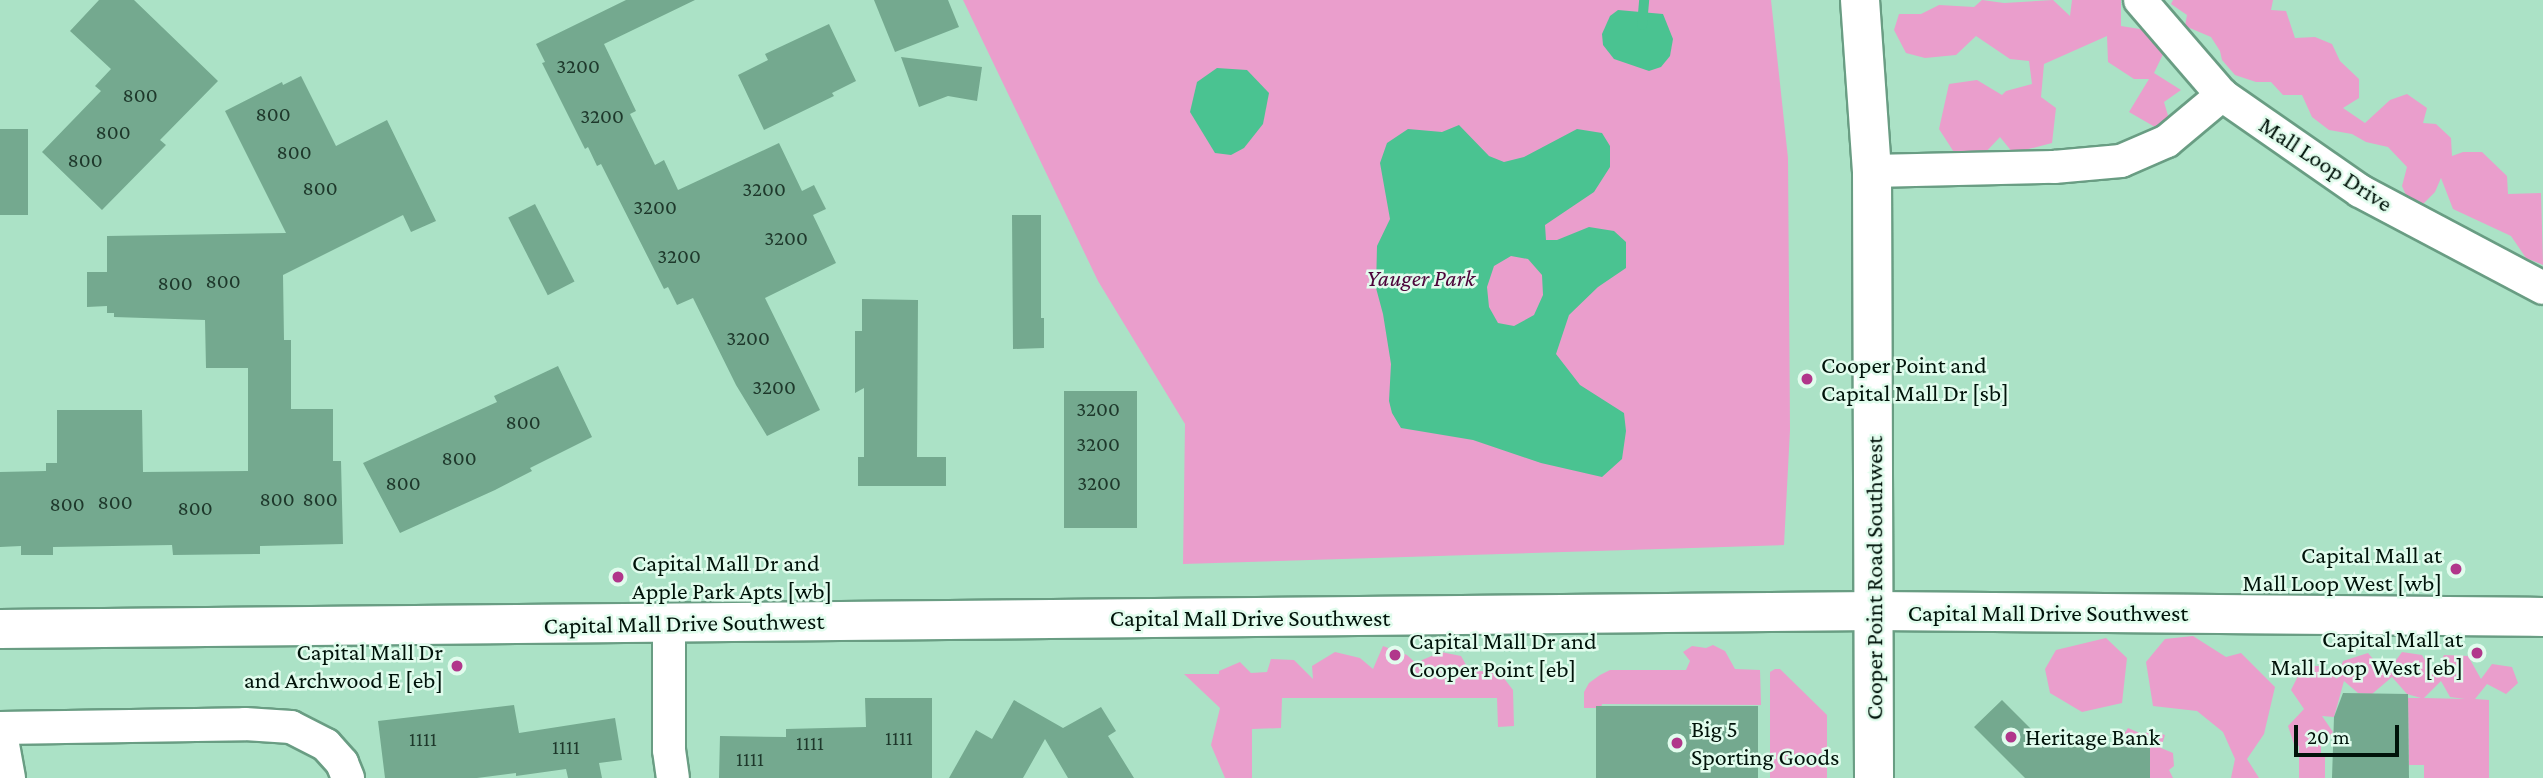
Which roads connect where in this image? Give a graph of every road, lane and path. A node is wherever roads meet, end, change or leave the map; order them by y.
1 (1860, 0) edge
2 (2140, 0) edge
3 (2222, 95) junction
4 (1872, 171) junction
5 (2543, 288) edge
6 (1874, 611) junction
7 (2543, 617) edge
8 (669, 623) junction
9 (0, 629) edge
10 (0, 728) edge
11 (9, 778) edge
12 (348, 778) edge
13 (673, 778) edge
14 (1874, 778) edge

1 - 4 street, Cooper Point Road Southwest
2 - 3 street, Mall Loop Drive
3 - 4 street
3 - 5 street, Mall Loop Drive
4 - 6 street, Cooper Point Road Southwest
6 - 7 street, Capital Mall Drive Southwest
6 - 8 street, Capital Mall Drive Southwest
6 - 14 street, Cooper Point Road Southwest
8 - 9 street, Capital Mall Drive Southwest
8 - 13 street
10 - 11 street
10 - 12 street

